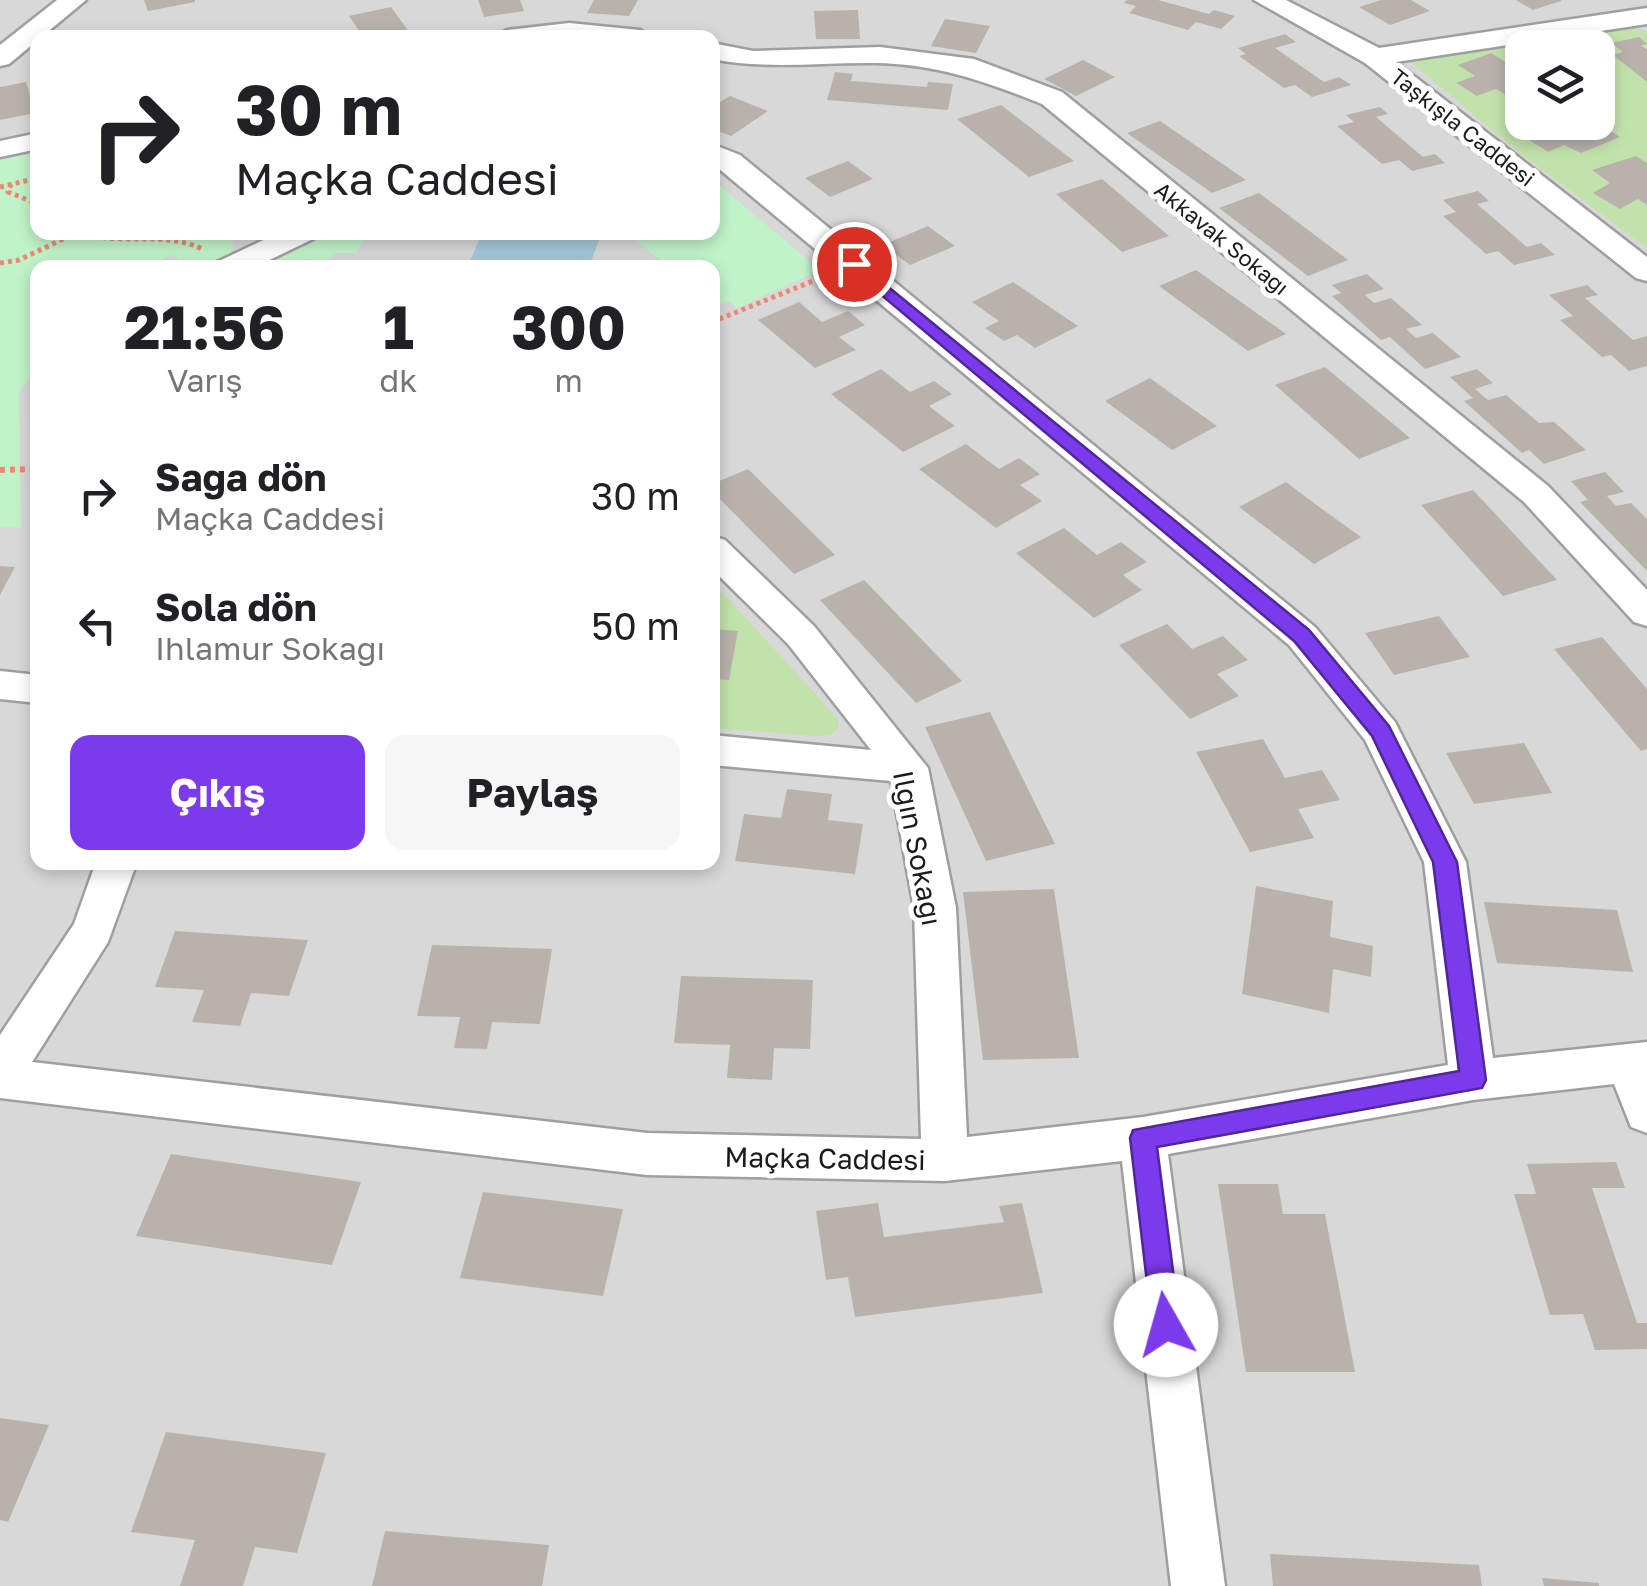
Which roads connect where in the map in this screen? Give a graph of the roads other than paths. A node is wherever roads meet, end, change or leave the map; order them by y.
1 (74, 0) edge
2 (1267, 0) edge
3 (1300, 0) edge
4 (1625, 0) edge
5 (1647, 15) edge
6 (36, 30) edge
7 (30, 34) edge
8 (720, 53) edge
9 (1374, 57) junction
10 (0, 58) edge
11 (30, 143) edge
12 (0, 149) edge
13 (720, 156) edge
14 (283, 240) edge
15 (227, 260) edge
16 (1647, 272) edge
17 (720, 556) edge
18 (1647, 613) edge
19 (0, 686) edge
20 (30, 688) edge
21 (720, 751) edge
22 (908, 768) junction
23 (114, 870) edge
24 (1639, 1063) edge
25 (0, 1076) edge
26 (1473, 1080) junction
27 (1647, 1114) edge
28 (1143, 1138) junction
29 (946, 1160) junction
30 (1198, 1586) edge

1 - 6 street
2 - 9 street, Taşkışla Caddesi
3 - 9 street
4 - 5 street
5 - 9 street
7 - 10 street
8 - 18 street, Akkavak Sokağı
9 - 16 street, Taşkışla Caddesi
11 - 12 street
13 - 26 street
14 - 15 street
17 - 22 street, Ilgın Sokağı
19 - 20 street
21 - 22 street
22 - 29 street, Ilgın Sokağı
23 - 25 street
24 - 26 street, Maçka Caddesi
24 - 27 street
25 - 29 street, Maçka Caddesi
26 - 28 street, Maçka Caddesi
28 - 29 street, Maçka Caddesi
28 - 30 street

